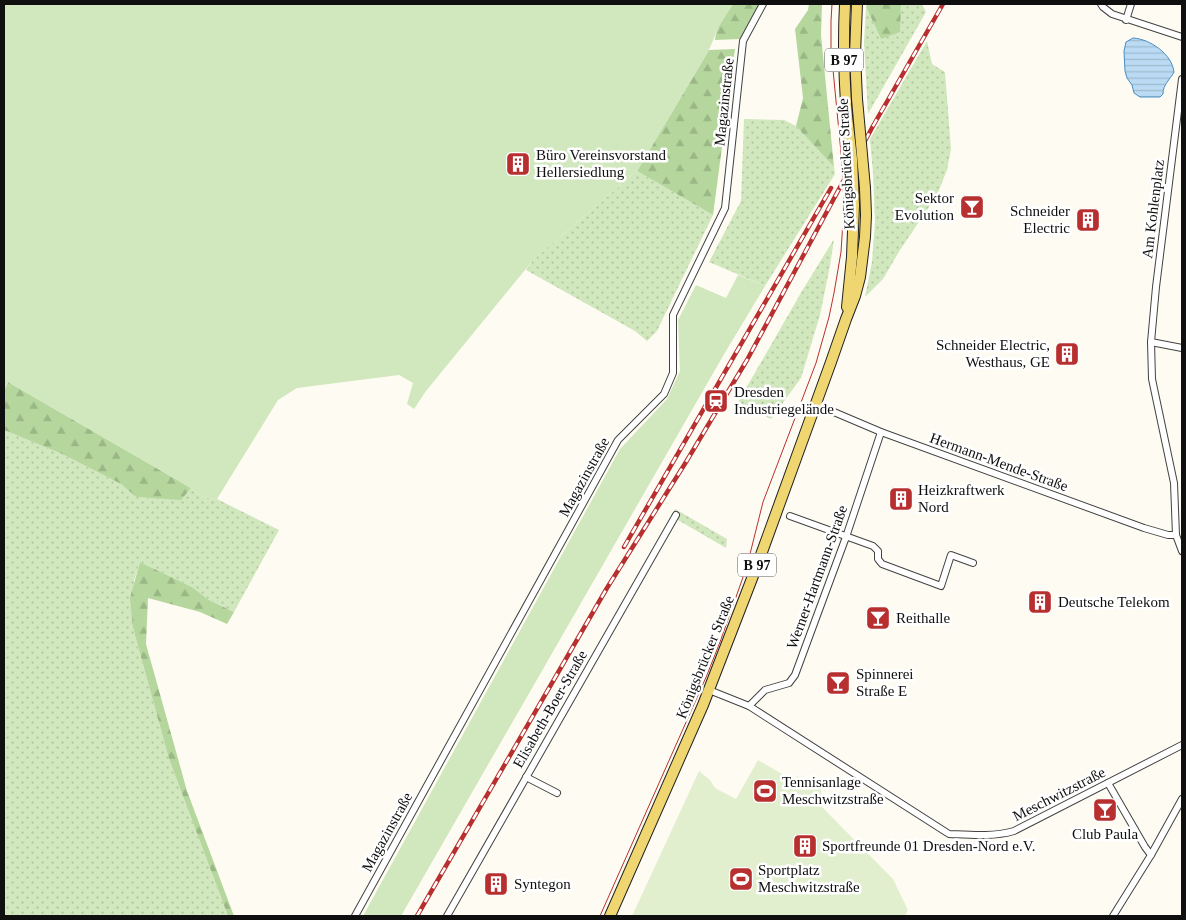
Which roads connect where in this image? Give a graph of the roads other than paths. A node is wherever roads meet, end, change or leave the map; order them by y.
1 (763, 4) edge
2 (845, 4) edge
3 (857, 4) edge
4 (1102, 4) edge
5 (1131, 4) edge
6 (1126, 20) junction
7 (1182, 37) edge
8 (1182, 79) edge
9 (846, 319) junction
10 (1151, 342) junction
11 (1182, 348) edge
12 (815, 404) junction
13 (881, 432) junction
14 (676, 514) dead end
15 (790, 516) dead end
16 (1176, 535) junction
17 (846, 537) junction
18 (1182, 551) edge
19 (972, 563) dead end
20 (709, 690) junction
21 (749, 706) junction
22 (1182, 744) edge
23 (526, 777) junction
24 (1108, 783) junction
25 (557, 793) dead end
26 (1182, 799) edge
27 (1150, 855) junction
28 (355, 916) edge
29 (446, 916) edge
30 (610, 916) edge
31 (1113, 916) edge

1 - 28 street, Magazinstraße
2 - 9 main road, Königsbrücker Straße / B 97, bridge
3 - 9 main road, Königsbrücker Straße / B 97, bridge
4 - 6 street
5 - 6 street
6 - 7 street
8 - 10 street, Am Kohlenplatz
9 - 12 main road, Königsbrücker Straße / B 97
10 - 11 street
10 - 16 street, Am Kohlenplatz
12 - 13 street, Hermann-Mende-Straße
12 - 20 main road, Königsbrücker Straße / B 97
13 - 16 street, Hermann-Mende-Straße
13 - 17 street, Werner-Hartmann-Straße
14 - 23 street, Elisabeth-Boer-Straße
15 - 17 street
16 - 18 street, Am Kohlenplatz
17 - 19 street
17 - 21 street, Werner-Hartmann-Straße
20 - 21 street, Meschwitzstraße
20 - 30 main road, Königsbrücker Straße / B 97
21 - 24 street, Meschwitzstraße
22 - 24 street, Meschwitzstraße
23 - 25 street
23 - 29 street, Elisabeth-Boer-Straße
24 - 27 street
26 - 27 street
27 - 31 street

